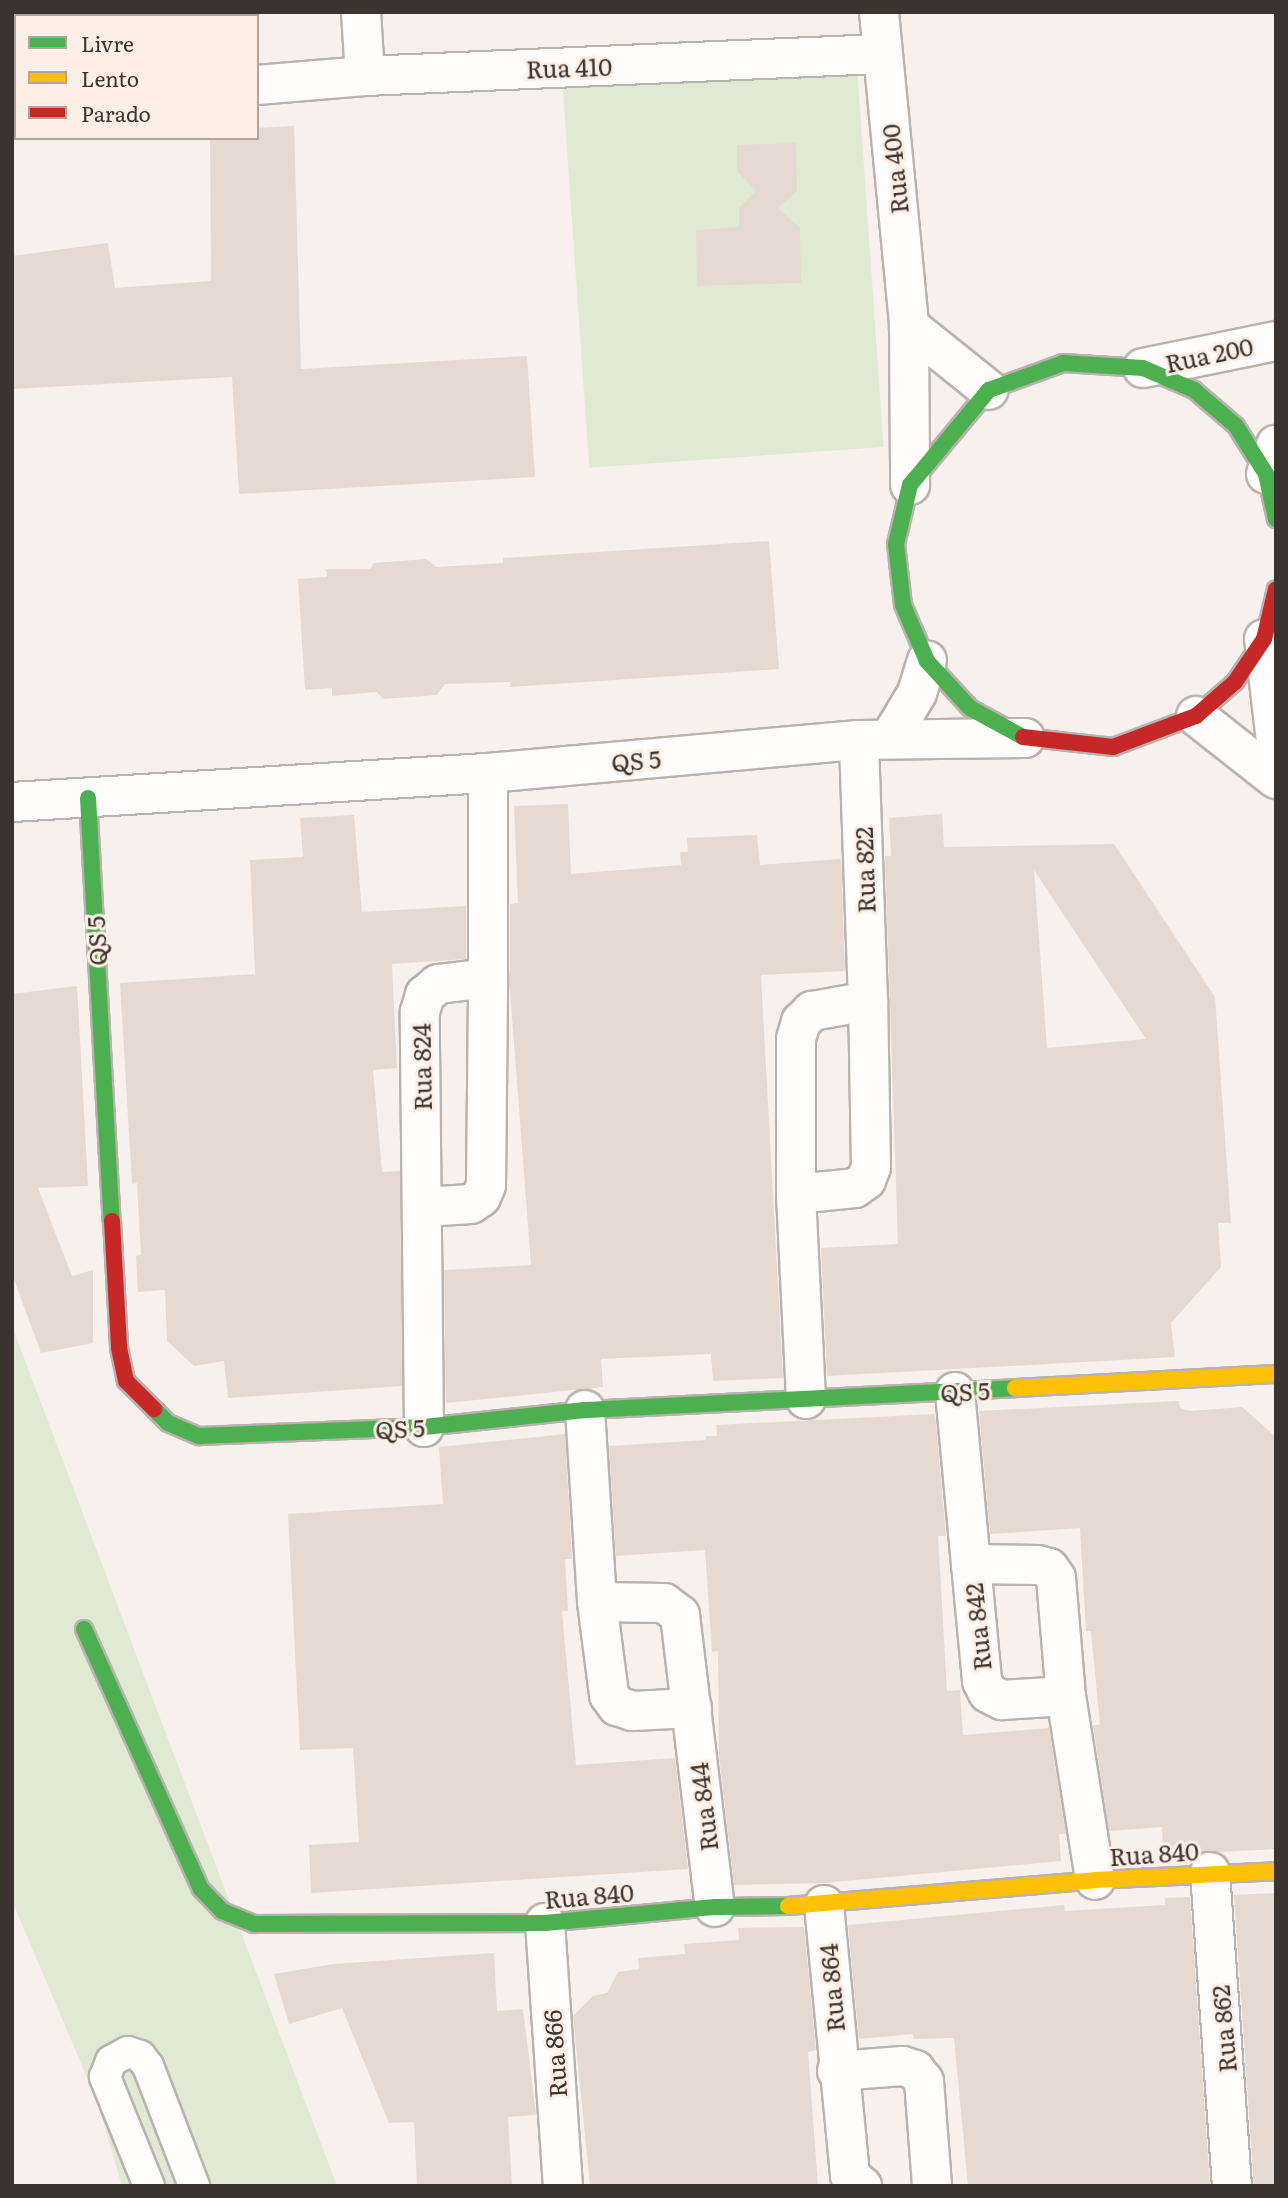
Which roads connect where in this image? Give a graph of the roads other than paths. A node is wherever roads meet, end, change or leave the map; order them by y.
1 (361, 12) edge
2 (879, 12) edge
3 (882, 54) junction
4 (365, 76) junction
5 (259, 85) edge
6 (909, 326) junction
7 (1276, 341) edge
8 (1143, 368) junction
9 (989, 390) junction
10 (1271, 459) edge
11 (910, 485) junction
12 (1276, 519) edge
13 (1276, 589) edge
14 (1264, 639) junction
15 (927, 661) junction
16 (1196, 716) junction
17 (1025, 738) junction
18 (875, 739) junction
19 (1276, 741) edge
20 (488, 773) junction
21 (1276, 779) edge
22 (88, 798) junction
23 (12, 802) edge
24 (488, 978) junction
25 (869, 1001) junction
26 (796, 1194) junction
27 (424, 1207) junction
28 (1276, 1374) edge
29 (955, 1392) junction
30 (806, 1399) junction
31 (585, 1410) junction
32 (424, 1427) junction
33 (971, 1564) junction
34 (597, 1602) junction
35 (84, 1629) dead end
36 (1066, 1696) junction
37 (692, 1708) junction
38 (1276, 1871) edge
39 (1210, 1872) junction
40 (1096, 1880) junction
41 (824, 1905) junction
42 (715, 1907) junction
43 (545, 1923) junction
44 (837, 2071) junction
45 (149, 2186) edge
46 (194, 2186) edge
47 (563, 2186) edge
48 (862, 2186) edge
49 (932, 2186) edge
50 (1232, 2186) edge

1 - 4 street
2 - 3 street, Rua 400
3 - 4 street, Rua 410
3 - 6 street, Rua 400
4 - 5 street, Rua 410
6 - 9 street
6 - 11 street, Rua 400
7 - 8 street, Rua 200
8 - 9 street
8 - 10 street
9 - 11 street
10 - 12 street
11 - 15 street
13 - 14 street
14 - 16 street
14 - 19 street
15 - 17 street
15 - 18 street
16 - 17 street
16 - 21 street
17 - 18 street, QS 5
18 - 20 street, QS 5
18 - 25 street, Rua 822
20 - 22 street, QS 5
20 - 24 street
22 - 23 street, QS 5
22 - 32 street, QS 5
24 - 27 street
24 - 27 street, Rua 824
25 - 26 street
25 - 26 street, Rua 822
26 - 30 street
27 - 32 street, Rua 824
28 - 29 street, QS 5
29 - 30 street, QS 5
29 - 33 street, Rua 842
30 - 31 street, QS 5
31 - 32 street, QS 5
31 - 34 street
33 - 36 street, Rua 842
33 - 36 street, Rua 842
34 - 37 street, Rua 844
34 - 37 street
35 - 43 street, Rua 840
36 - 40 street, Rua 842
37 - 42 street, Rua 844
38 - 39 street, Rua 840
39 - 40 street, Rua 840
39 - 50 street, Rua 862
40 - 41 street, Rua 840
41 - 42 street, Rua 840
41 - 44 street, Rua 864
42 - 43 street, Rua 840
43 - 47 street, Rua 866
44 - 48 street, Rua 864
44 - 49 street
45 - 46 lane

